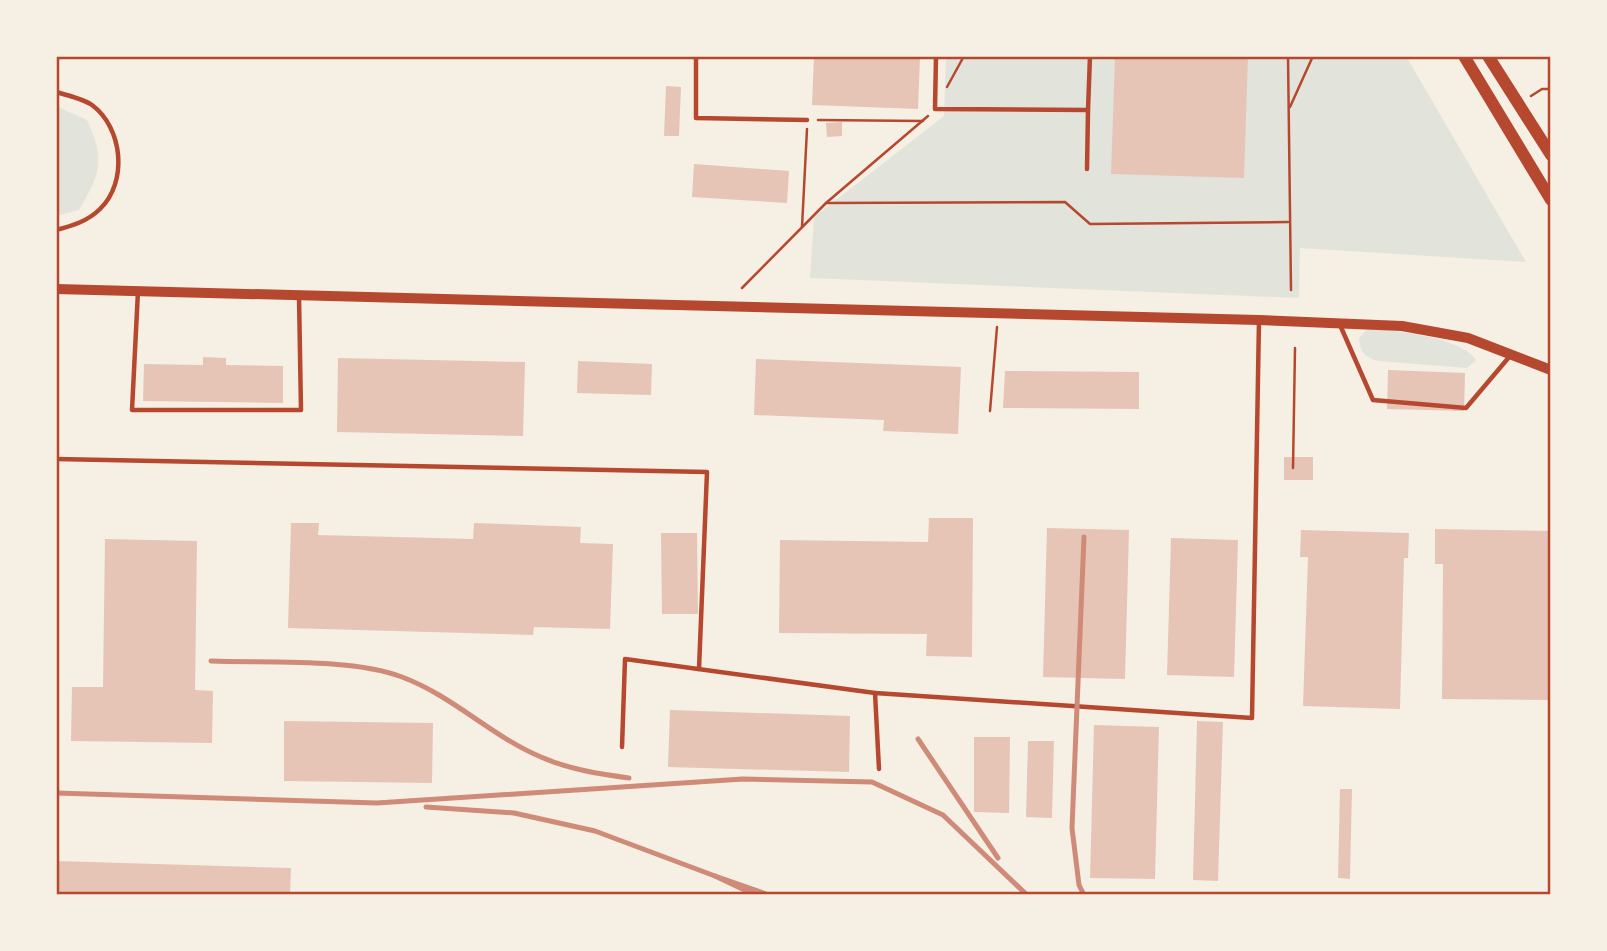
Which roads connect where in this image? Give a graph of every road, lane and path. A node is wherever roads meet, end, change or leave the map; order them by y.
1 (696, 56) edge
2 (936, 56) edge
3 (964, 56) edge
4 (1090, 56) edge
5 (1288, 56) edge
6 (1313, 56) edge
7 (1464, 56) edge
8 (1488, 56) edge
9 (1551, 89) edge
10 (56, 92) edge
11 (1525, 100) dead end
12 (935, 110) junction
13 (1088, 110) junction
14 (1289, 110) junction
15 (807, 120) junction
16 (923, 121) junction
17 (1551, 155) edge
18 (1087, 169) dead end
19 (1551, 200) edge
20 (826, 204) junction
21 (1288, 222) junction
22 (802, 227) junction
23 (56, 230) edge
24 (742, 288) dead end
25 (56, 289) edge
26 (138, 290) junction
27 (1291, 290) dead end
28 (299, 295) junction
29 (998, 313) junction
30 (1259, 320) junction
31 (1340, 324) junction
32 (1295, 348) dead end
33 (1511, 354) junction
34 (1551, 370) edge
35 (990, 411) dead end
36 (56, 459) edge
37 (1293, 468) dead end
38 (699, 669) junction
39 (875, 693) junction
40 (622, 747) dead end
41 (879, 769) dead end

1 - 15 lane
2 - 12 lane
3 - 12 path
4 - 13 lane
5 - 14 path
6 - 14 path
7 - 19 main road
8 - 17 main road
9 - 11 path
10 - 23 lane
12 - 13 lane
12 - 16 path
13 - 18 lane
14 - 21 path
15 - 16 path
15 - 22 path
16 - 20 path
20 - 21 path
20 - 22 path
21 - 27 path
22 - 24 path
25 - 26 street
26 - 28 street
26 - 28 lane
28 - 29 street
29 - 30 street
29 - 35 path
30 - 31 street
30 - 39 lane
31 - 33 street
31 - 33 lane
32 - 37 path
33 - 34 street
36 - 38 lane
38 - 39 lane
38 - 40 lane
39 - 41 lane

